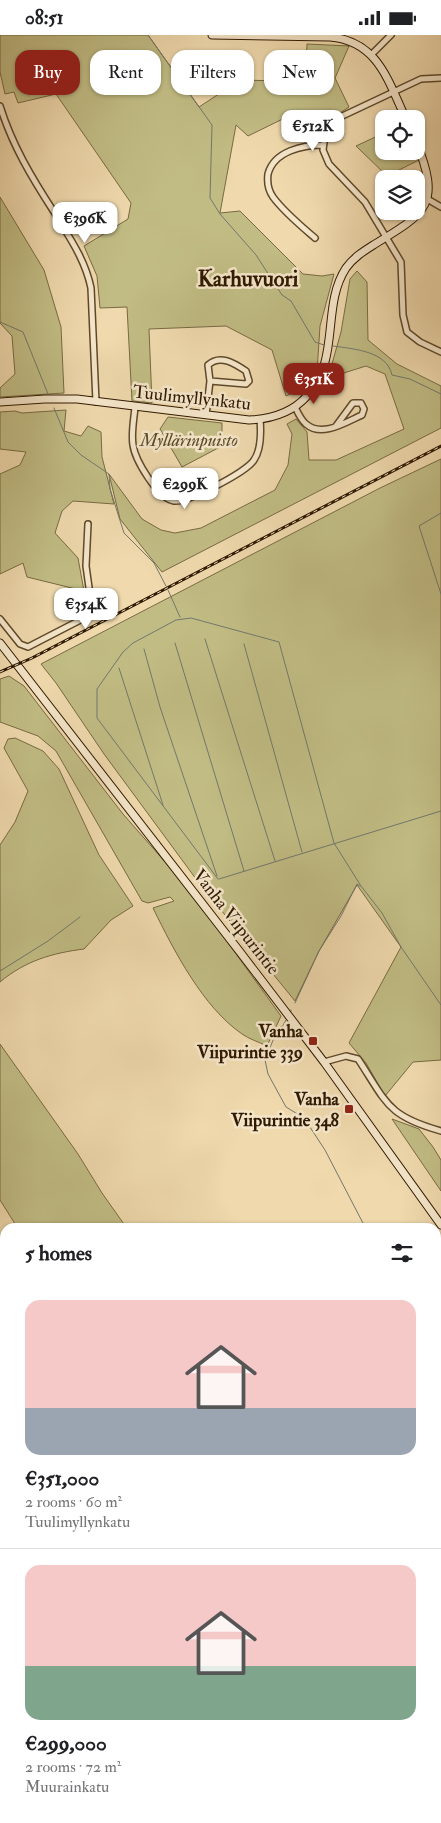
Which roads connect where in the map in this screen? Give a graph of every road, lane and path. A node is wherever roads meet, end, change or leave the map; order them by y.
1 (212, 35) edge
2 (392, 35) edge
3 (258, 36) edge
4 (372, 54) junction
5 (441, 78) edge
6 (393, 92) junction
7 (0, 106) edge
8 (402, 110) edge
9 (323, 145) junction
10 (424, 160) edge
11 (429, 200) junction
12 (441, 207) edge
13 (387, 237) junction
14 (315, 238) dead end
15 (441, 352) edge
16 (210, 381) junction
17 (0, 402) edge
18 (96, 402) junction
19 (135, 407) junction
20 (295, 407) junction
21 (206, 415) junction
22 (260, 419) junction
23 (336, 426) junction
24 (88, 524) dead end
25 (0, 619) edge
26 (0, 643) edge
27 (324, 1062) junction
28 (441, 1131) edge
29 (440, 1223) edge

1 - 3 street
2 - 4 street
3 - 4 street
4 - 6 street
5 - 6 street
6 - 8 street
6 - 9 street
7 - 18 street
9 - 13 street
9 - 14 street
10 - 11 street
11 - 12 street
11 - 13 street, Tuulimyllynkatu
13 - 15 street
13 - 20 street, Tuulimyllynkatu
16 - 16 street
16 - 21 street
17 - 18 street, Tuulimyllynkatu
18 - 19 street, Tuulimyllynkatu
19 - 21 street, Tuulimyllynkatu
19 - 22 street
20 - 22 street, Tuulimyllynkatu
20 - 23 street
21 - 22 street, Tuulimyllynkatu
23 - 23 street
24 - 25 street
26 - 27 street, Vanha Viipurintie
27 - 28 street
27 - 29 street, Vanha Viipurintie

